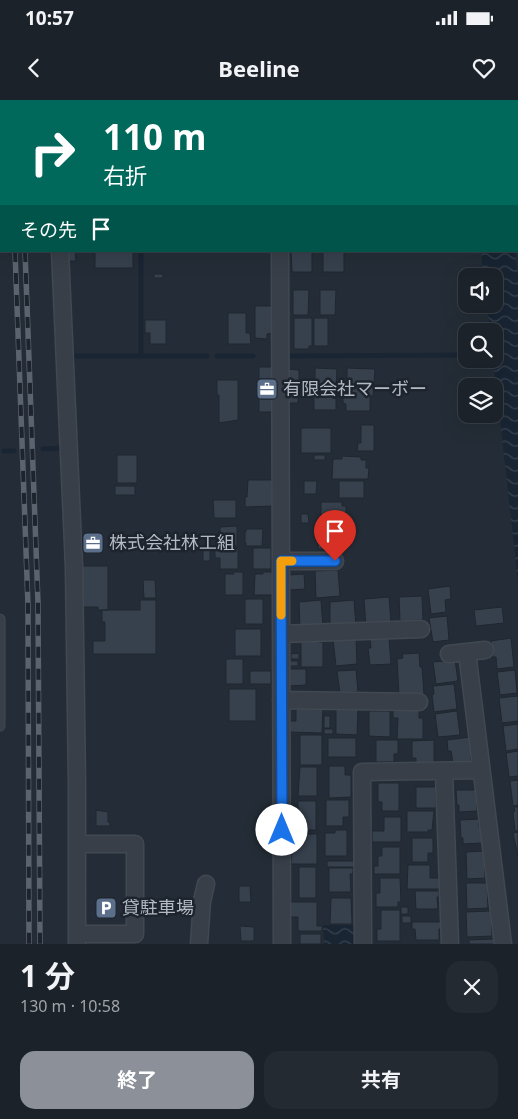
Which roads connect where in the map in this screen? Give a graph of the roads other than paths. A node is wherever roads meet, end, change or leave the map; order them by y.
1 (60, 252) edge
2 (280, 252) edge
3 (281, 561) junction
4 (335, 561) dead end
5 (0, 619) edge
6 (421, 629) dead end
7 (281, 634) junction
8 (485, 650) dead end
9 (467, 652) junction
10 (449, 654) dead end
11 (281, 700) junction
12 (419, 702) dead end
13 (0, 726) edge
14 (481, 770) junction
15 (444, 772) junction
16 (77, 844) junction
17 (206, 884) dead end
18 (77, 939) edge
19 (199, 944) edge
20 (282, 944) edge
21 (363, 944) edge
22 (450, 944) edge
23 (503, 944) edge

1 - 16 street
2 - 3 street
3 - 4 street
3 - 7 street
5 - 13 lane
6 - 7 street
7 - 11 street
8 - 9 street
9 - 10 street
9 - 14 street
11 - 12 street
11 - 20 street
14 - 15 street
14 - 23 street
15 - 21 street
15 - 22 street
16 - 18 street
16 - 18 street
17 - 19 street

